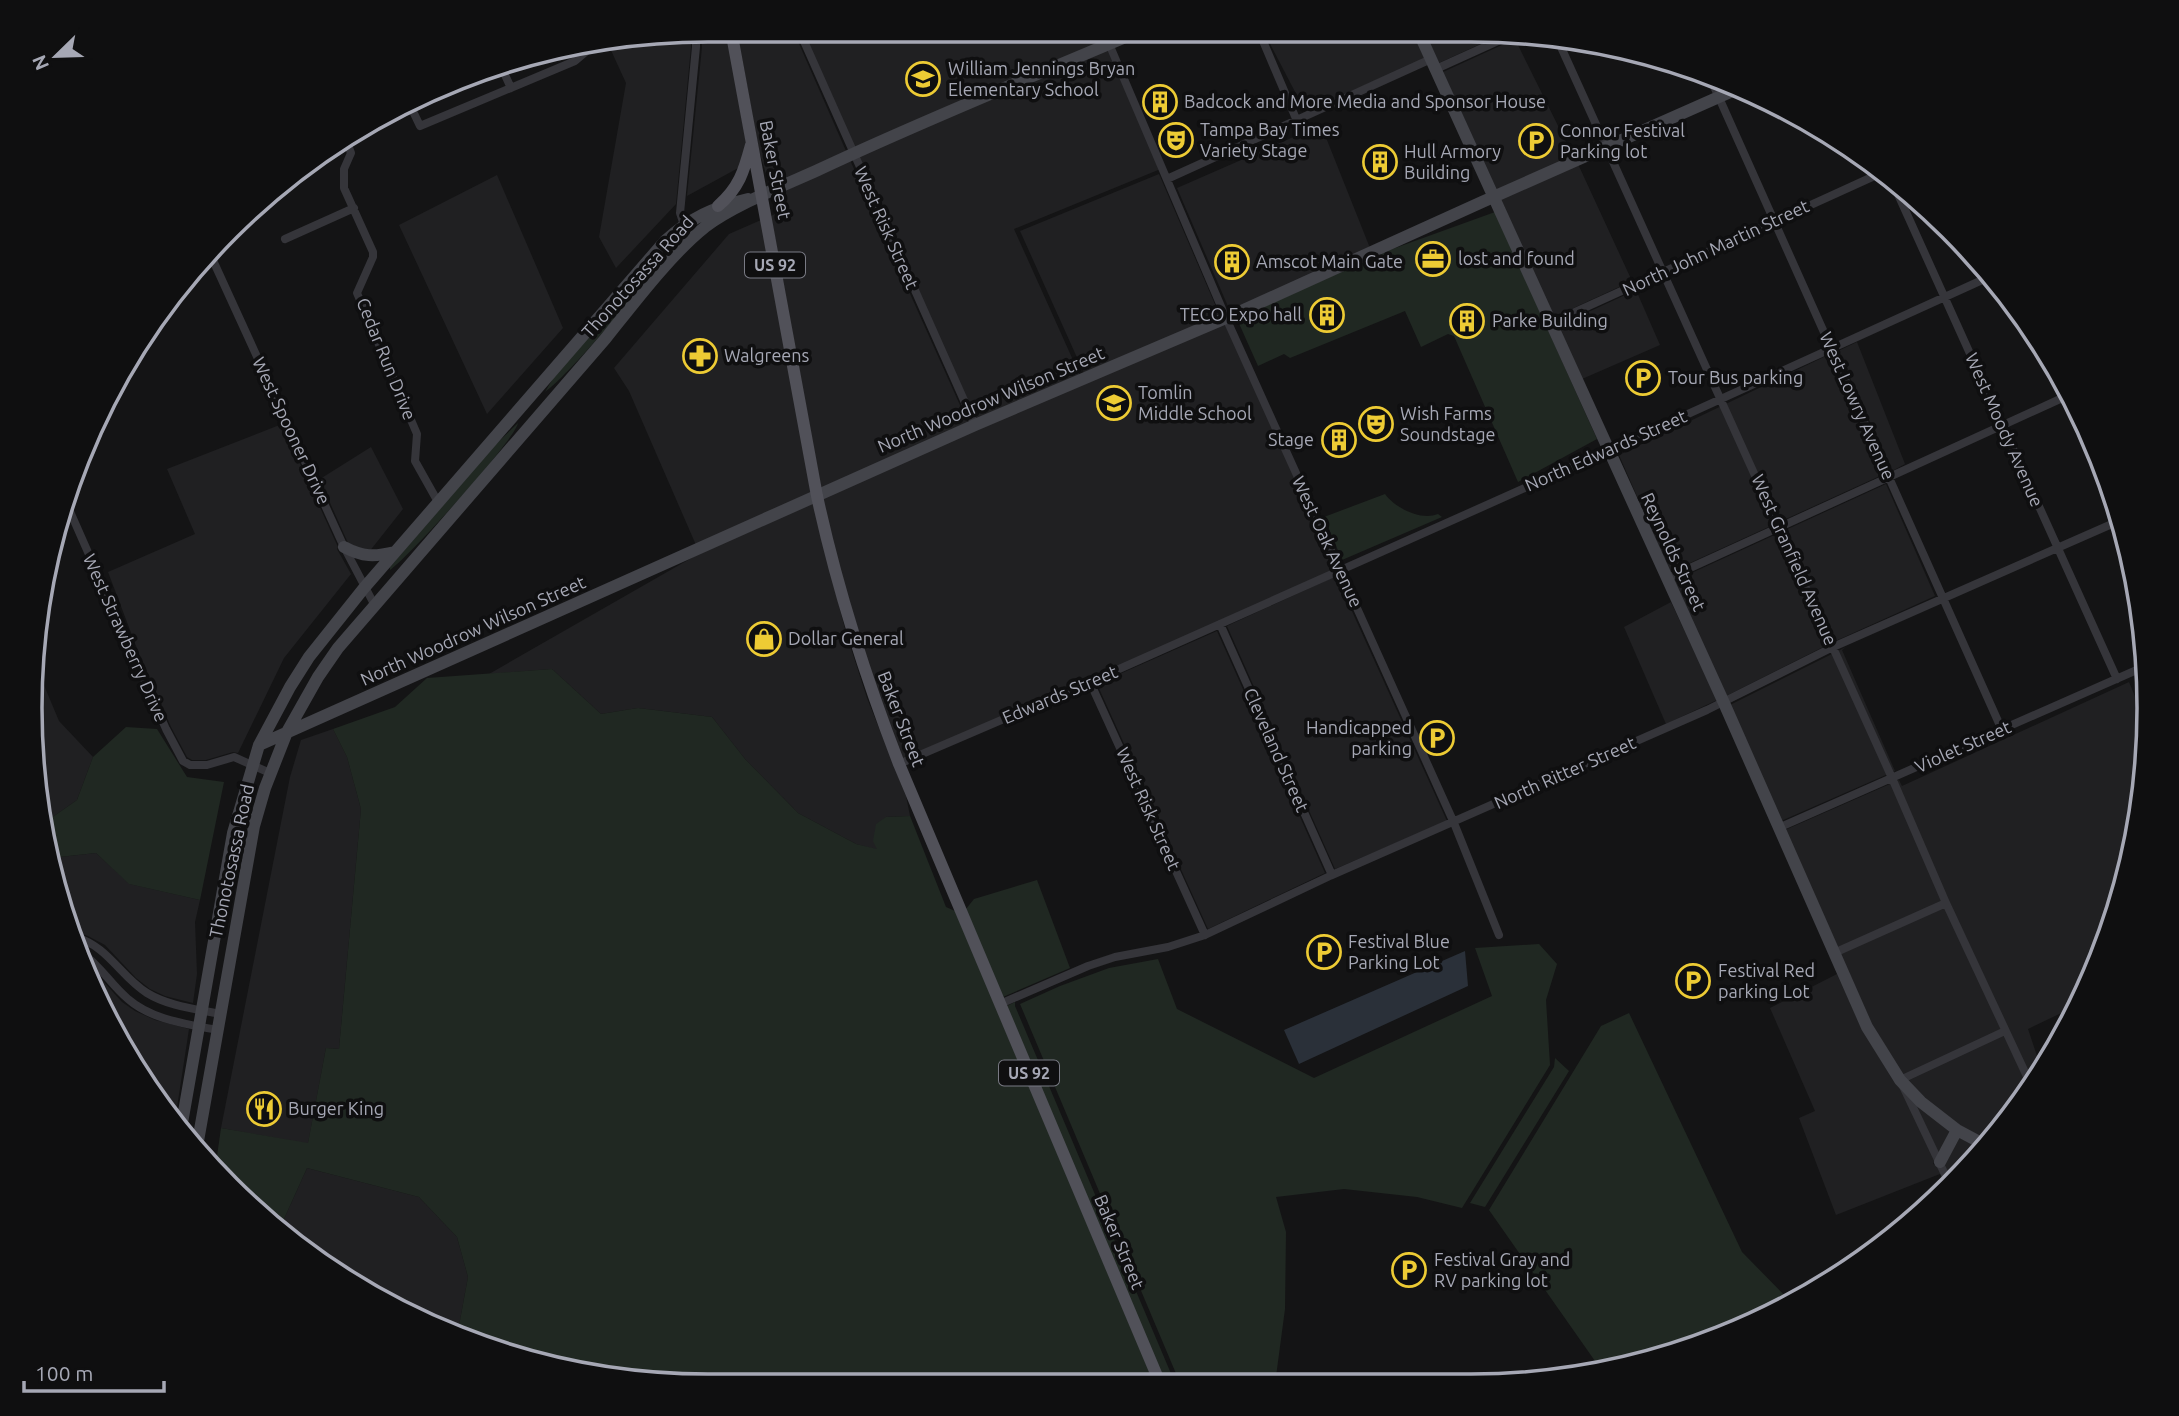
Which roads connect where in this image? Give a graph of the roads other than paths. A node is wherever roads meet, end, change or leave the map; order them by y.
1 (696, 42) edge
2 (733, 42) edge
3 (804, 42) edge
4 (1097, 42) edge
5 (1108, 42) edge
6 (1263, 42) edge
7 (1423, 42) edge
8 (1491, 42) edge
9 (1562, 49) edge
10 (583, 54) edge
11 (1434, 64) junction
12 (505, 74) edge
13 (511, 88) junction
14 (1715, 89) edge
15 (1727, 93) edge
16 (1719, 97) junction
17 (413, 111) edge
18 (1297, 121) junction
19 (752, 142) junction
20 (1606, 146) junction
21 (349, 147) edge
22 (853, 153) junction
23 (1872, 177) edge
24 (1167, 178) junction
25 (762, 196) junction
26 (1494, 197) junction
27 (1900, 199) edge
28 (719, 206) junction
29 (354, 208) junction
30 (1774, 221) junction
31 (684, 225) junction
32 (709, 225) junction
33 (285, 239) dead end
34 (672, 261) junction
35 (214, 262) edge
36 (1663, 272) junction
37 (1981, 280) edge
38 (1944, 297) junction
39 (1226, 318) junction
40 (1551, 323) junction
41 (1831, 348) junction
42 (1721, 399) junction
43 (2061, 399) edge
44 (975, 425) junction
45 (2001, 426) junction
46 (1608, 451) junction
47 (1889, 477) junction
48 (817, 496) junction
49 (438, 502) junction
50 (71, 515) edge
51 (2111, 524) edge
52 (1779, 527) junction
53 (344, 547) junction
54 (2056, 547) junction
55 (395, 552) junction
56 (1339, 569) junction
57 (1666, 579) junction
58 (364, 588) junction
59 (1942, 598) junction
60 (374, 604) junction
61 (1220, 624) junction
62 (1833, 647) junction
63 (2136, 670) edge
64 (2117, 679) junction
65 (1090, 682) junction
66 (1724, 703) junction
67 (2002, 730) junction
68 (287, 732) junction
69 (259, 745) junction
70 (899, 764) junction
71 (252, 766) junction
72 (270, 773) junction
73 (1892, 778) junction
74 (1454, 823) junction
75 (1778, 828) junction
76 (1332, 875) junction
77 (1946, 903) junction
78 (1205, 935) junction
79 (1499, 935) dead end
80 (84, 941) edge
81 (1834, 953) junction
82 (111, 958) junction
83 (92, 961) edge
84 (101, 968) junction
85 (1000, 1004) junction
86 (202, 1010) junction
87 (220, 1014) junction
88 (199, 1026) junction
89 (217, 1030) junction
90 (2005, 1031) junction
91 (2026, 1076) edge
92 (1900, 1080) junction
93 (183, 1117) edge
94 (1956, 1130) junction
95 (199, 1137) edge
96 (1977, 1141) edge
97 (1940, 1162) junction
98 (1945, 1175) edge
99 (1156, 1374) edge

1 - 31 street
2 - 19 main road, Baker Street / US 92
3 - 22 street, West Risk Street
4 - 22 main road
5 - 24 street, West Oak Avenue
6 - 18 street
7 - 11 main road, Reynolds Street
8 - 11 street
9 - 20 street, West Granfield Avenue
10 - 13 street
11 - 18 street
11 - 26 main road, Reynolds Street
12 - 13 street
13 - 17 street
14 - 16 street, West Lowry Avenue
15 - 16 main road, North Woodrow Wilson Street
16 - 20 main road, North Woodrow Wilson Street
16 - 30 street, West Lowry Avenue
18 - 24 street
19 - 25 main road, Baker Street / US 92
19 - 28 main road
20 - 26 main road, North Woodrow Wilson Street
20 - 36 street, West Granfield Avenue
21 - 29 street, Cedar Run Drive
22 - 25 main road
22 - 44 street, West Risk Street
23 - 30 street, North John Martin Street
24 - 39 street, West Oak Avenue
25 - 28 main road, Thonotosassa Road
25 - 32 main road, Thonotosassa Road
25 - 48 main road, Baker Street / US 92
26 - 39 main road, North Woodrow Wilson Street
26 - 40 main road, Reynolds Street
27 - 38 street, West Moody Avenue
28 - 31 main road, Thonotosassa Road
29 - 33 street
29 - 49 street, Cedar Run Drive
30 - 36 street, North John Martin Street
30 - 41 street, West Lowry Avenue
31 - 32 main road
31 - 34 main road
31 - 49 main road, Thonotosassa Road
32 - 34 main road, Thonotosassa Road
34 - 60 main road, Thonotosassa Road
35 - 53 street, West Spooner Drive
36 - 40 street, North John Martin Street
36 - 42 street, West Granfield Avenue
37 - 38 street, North Edwards Street
38 - 41 street, North Edwards Street
38 - 45 street, West Moody Avenue
39 - 44 main road, North Woodrow Wilson Street
39 - 56 street, West Oak Avenue
40 - 46 main road, Reynolds Street
41 - 42 street, North Edwards Street
41 - 47 street, West Lowry Avenue
42 - 46 street, North Edwards Street
42 - 52 street, West Granfield Avenue
43 - 45 street
44 - 48 main road, North Woodrow Wilson Street
45 - 47 street
45 - 54 street, West Moody Avenue
46 - 56 street, North Edwards Street
46 - 57 main road, Reynolds Street
47 - 52 street
47 - 59 street, West Lowry Avenue
48 - 68 main road, North Woodrow Wilson Street
48 - 70 main road, Baker Street / US 92
49 - 55 main road, Thonotosassa Road
50 - 71 street, West Strawberry Drive
51 - 54 street, North Ritter Street
52 - 57 street
52 - 62 street, West Granfield Avenue
53 - 55 main road
53 - 58 street, West Spooner Drive
54 - 59 street, North Ritter Street
54 - 64 street, West Moody Avenue
55 - 58 main road, Thonotosassa Road
56 - 61 street, North Edwards Street
56 - 74 street, West Oak Avenue
57 - 66 main road, Reynolds Street
58 - 60 street, West Spooner Drive
58 - 69 main road, Thonotosassa Road
59 - 62 street, North Ritter Street
59 - 67 street, West Lowry Avenue
60 - 68 main road, Thonotosassa Road
61 - 65 street, Edwards Street
61 - 76 street, Cleveland Street
62 - 66 street, North Ritter Street
62 - 73 street, West Granfield Avenue
63 - 64 street, Violet Street
64 - 67 street, Violet Street
65 - 70 street, Edwards Street
65 - 78 street, West Risk Street
66 - 74 street, North Ritter Street
66 - 75 main road, Reynolds Street
67 - 73 street, Violet Street
68 - 69 main road, North Woodrow Wilson Street
68 - 72 main road, Thonotosassa Road
69 - 71 main road, Thonotosassa Road
70 - 85 main road, Baker Street / US 92
71 - 72 street
71 - 86 main road, Thonotosassa Road
72 - 87 main road, Thonotosassa Road
73 - 75 street, Violet Street
73 - 77 street, West Granfield Avenue
74 - 76 street, North Ritter Street
74 - 79 street, West Oak Avenue
75 - 81 main road, Reynolds Street
76 - 78 street, North Ritter Street
77 - 81 street
77 - 90 street, West Granfield Avenue
78 - 85 street, North Ritter Street
80 - 82 street
81 - 92 main road, Reynolds Street
82 - 84 street
82 - 86 street
83 - 84 street
84 - 88 street
85 - 99 main road, Baker Street / US 92
86 - 87 street
86 - 88 main road, Thonotosassa Road
87 - 89 main road, Thonotosassa Road
88 - 89 street
88 - 93 main road, Thonotosassa Road
89 - 95 main road, Thonotosassa Road
90 - 91 street, West Granfield Avenue
90 - 92 street
92 - 94 main road, Reynolds Street
92 - 97 street, Reynolds Street
94 - 96 main road, Reynolds Street
94 - 97 main road
97 - 98 street, Reynolds Street

